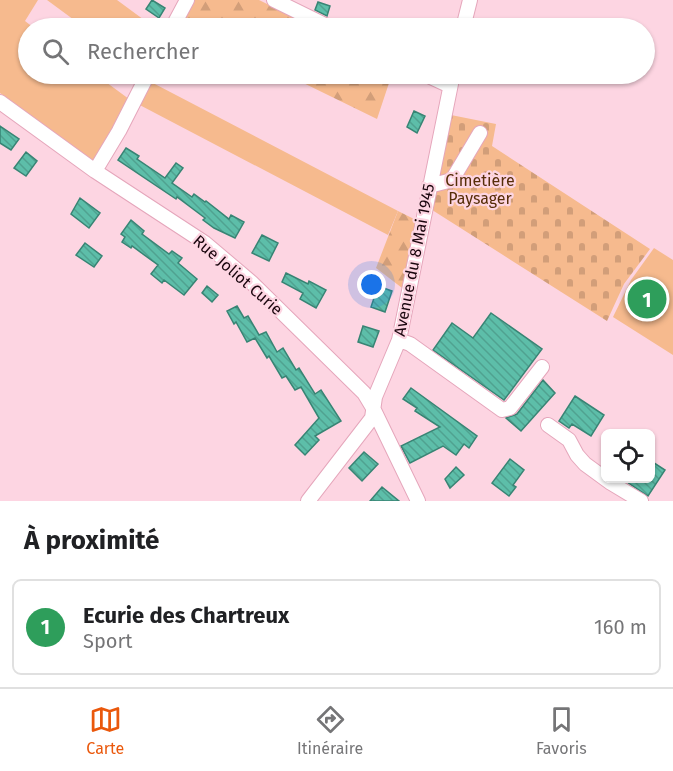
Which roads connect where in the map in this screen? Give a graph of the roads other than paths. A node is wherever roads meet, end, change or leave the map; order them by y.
1 (187, 0) edge
2 (274, 0) edge
3 (470, 0) edge
4 (177, 18) edge
5 (311, 18) edge
6 (466, 18) edge
7 (143, 84) edge
8 (450, 84) edge
9 (0, 102) edge
10 (480, 133) dead end
11 (94, 171) junction
12 (429, 186) junction
13 (399, 340) junction
14 (542, 367) dead end
15 (373, 408) junction
16 (548, 425) dead end
17 (308, 501) edge
18 (418, 501) edge
19 (641, 501) edge

1 - 4 street
2 - 5 street
3 - 6 street
7 - 11 street
8 - 12 street, Avenue du 8 Mai 1945
9 - 11 street, Rue Joliot Curie
10 - 12 street
11 - 15 street, Rue Joliot Curie
12 - 13 street, Avenue du 8 Mai 1945
13 - 14 street
13 - 15 street, Avenue du 8 Mai 1945
15 - 17 street, Avenue du 8 Mai 1945
15 - 18 street, Rue Joliot Curie
16 - 19 street

